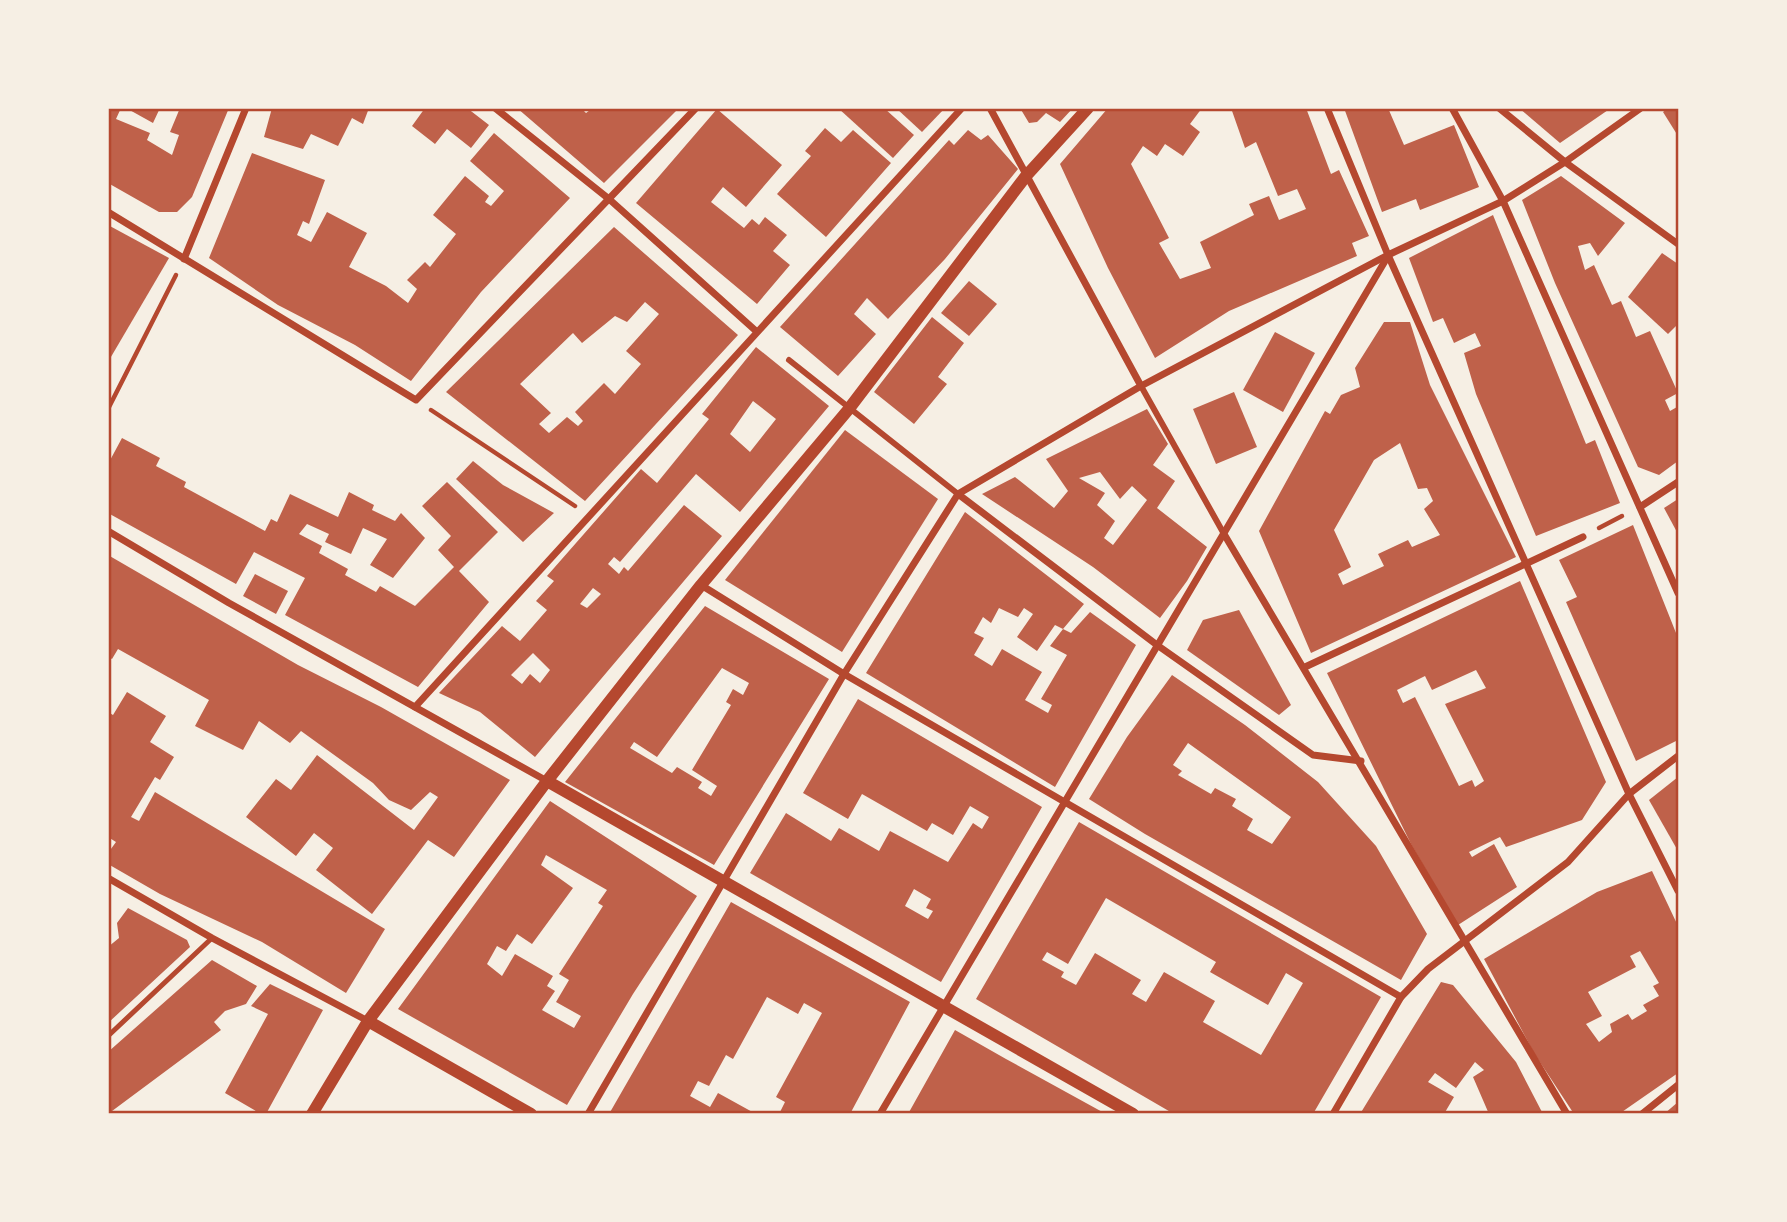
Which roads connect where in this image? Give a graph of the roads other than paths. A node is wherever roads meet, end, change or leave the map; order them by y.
1 (246, 108) edge
2 (495, 108) edge
3 (696, 108) edge
4 (962, 108) edge
5 (990, 108) edge
6 (1088, 108) edge
7 (1327, 108) edge
8 (1452, 108) edge
9 (1499, 108) edge
10 (1641, 108) edge
11 (1565, 162) junction
12 (1026, 176) junction
13 (609, 199) junction
14 (1503, 201) junction
15 (108, 212) edge
16 (1678, 244) edge
17 (1388, 255) junction
18 (184, 258) junction
19 (756, 331) junction
20 (789, 360) dead end
21 (1141, 386) junction
22 (848, 410) junction
23 (1678, 482) edge
24 (958, 495) junction
25 (1640, 507) junction
26 (108, 531) edge
27 (1224, 534) junction
28 (1583, 537) road end
29 (1528, 565) junction
30 (701, 585) junction
31 (1678, 593) edge
32 (1157, 645) junction
33 (1305, 667) junction
34 (844, 674) junction
35 (415, 707) junction
36 (1678, 756) edge
37 (1361, 761) junction
38 (547, 781) junction
39 (1629, 794) junction
40 (1065, 802) junction
41 (108, 878) edge
42 (722, 880) junction
43 (1678, 891) edge
44 (212, 938) junction
45 (1465, 940) junction
46 (1401, 997) junction
47 (944, 1006) junction
48 (368, 1021) junction
49 (108, 1036) edge
50 (1678, 1085) edge
51 (312, 1114) edge
52 (531, 1114) edge
53 (588, 1114) edge
54 (880, 1114) edge
55 (1133, 1114) edge
56 (1333, 1114) edge
57 (1567, 1114) edge
58 (1642, 1114) edge

1 - 18 street
2 - 13 street
3 - 13 street
4 - 19 street
5 - 12 street
6 - 12 street
7 - 17 street
8 - 14 street
9 - 11 street
10 - 11 street
11 - 14 street
11 - 16 street
12 - 21 street
12 - 22 street
13 - 18 street
13 - 19 street
14 - 17 street
14 - 25 street
15 - 18 street
17 - 21 street
17 - 27 street
17 - 29 street
19 - 35 street
20 - 22 street
21 - 24 street
21 - 27 street
22 - 24 street
22 - 30 street
23 - 25 street
24 - 32 street
24 - 34 street
25 - 31 street
26 - 35 street
27 - 32 street
27 - 33 street
28 - 29 street
29 - 33 street
29 - 39 street
30 - 34 street
30 - 38 street
32 - 37 street
32 - 40 street
33 - 37 street
34 - 40 street
34 - 42 street
35 - 38 street
36 - 39 street
37 - 45 street
38 - 42 street
38 - 48 street
39 - 43 street
39 - 45 street
40 - 46 street
40 - 47 street
41 - 44 street
42 - 47 street
42 - 53 street
44 - 48 street
44 - 49 lane
45 - 46 street
45 - 57 street
46 - 56 street
47 - 54 street
47 - 55 street
48 - 51 street
48 - 52 street
50 - 58 street

